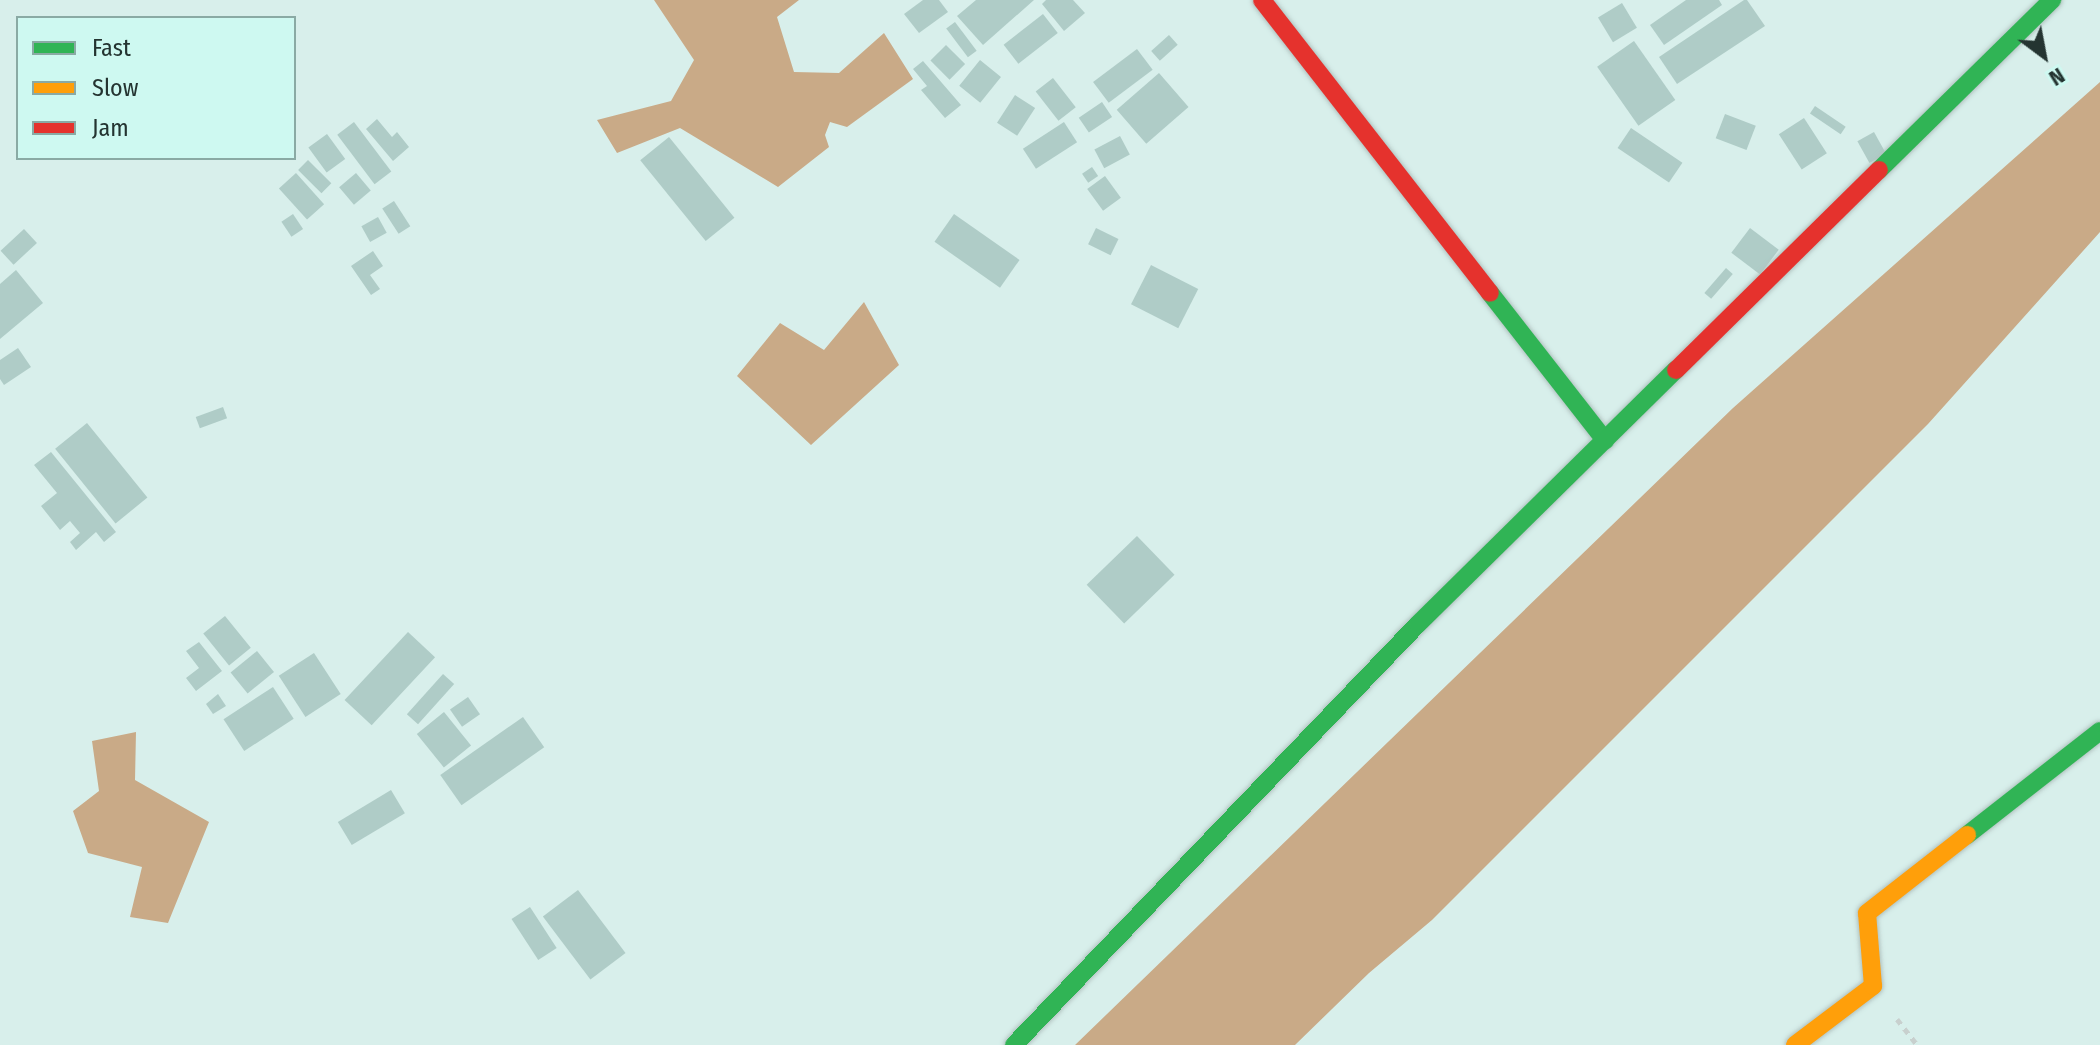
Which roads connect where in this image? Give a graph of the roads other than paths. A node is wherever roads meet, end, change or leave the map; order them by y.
1 (1262, 0) edge
2 (2052, 0) edge
3 (1605, 440) junction
4 (2100, 731) edge
5 (1014, 1045) edge
6 (1795, 1045) edge

1 - 3 street
2 - 3 street
3 - 5 street
4 - 6 street

